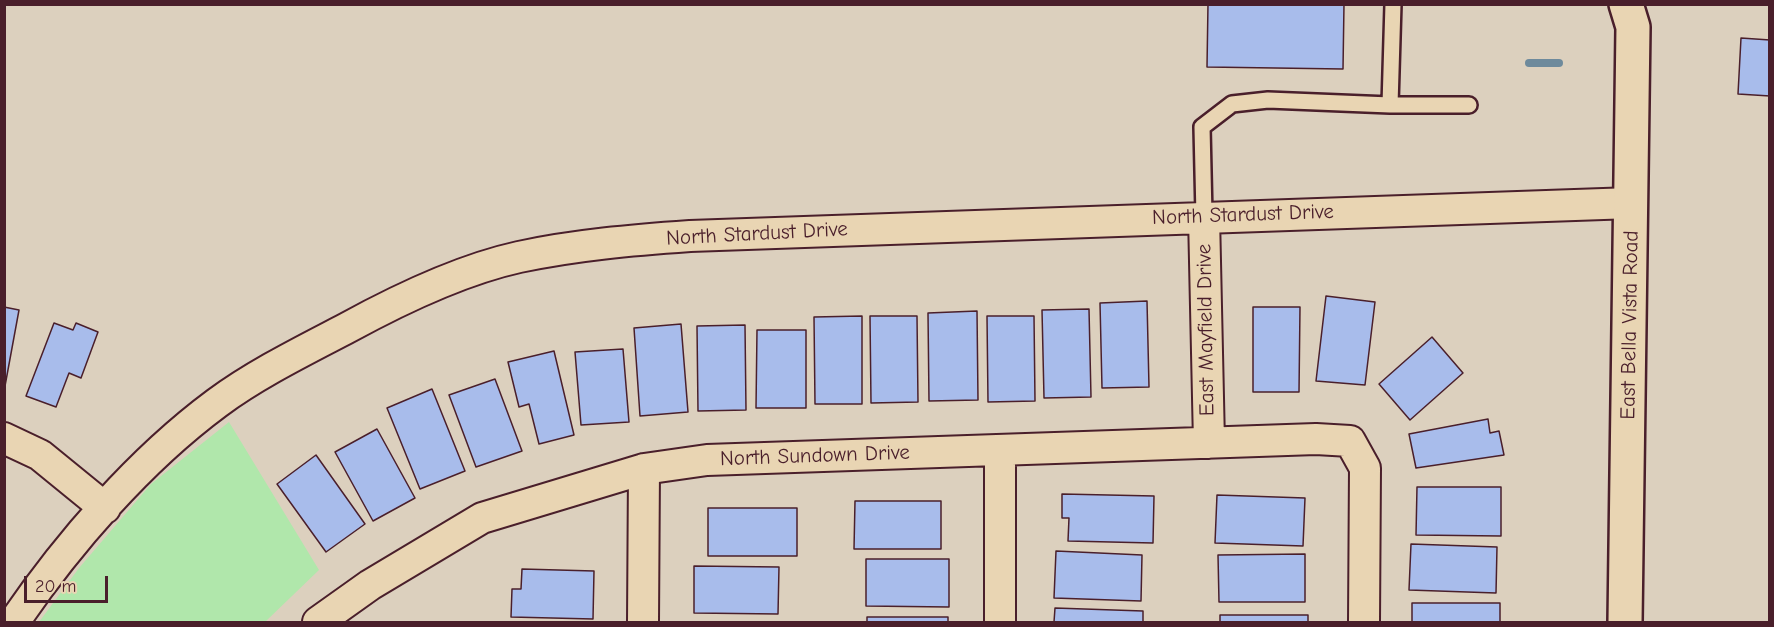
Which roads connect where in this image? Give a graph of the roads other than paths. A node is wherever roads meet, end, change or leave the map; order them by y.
1 (1393, 4) edge
2 (1634, 12) edge
3 (1390, 105) junction
4 (1469, 105) dead end
5 (1632, 203) junction
6 (1204, 216) junction
7 (4, 438) edge
8 (1209, 443) junction
9 (1000, 450) junction
10 (644, 469) junction
11 (105, 508) junction
12 (15, 622) edge
13 (318, 622) edge
14 (643, 622) edge
15 (1000, 622) edge
16 (1364, 622) edge
17 (1624, 622) edge

1 - 3 lane
2 - 5 street, East Bella Vista Road
3 - 4 lane
3 - 6 lane
5 - 6 street, North Stardust Drive
5 - 17 street, East Bella Vista Road
6 - 8 street, East Mayfield Drive
6 - 11 street, North Stardust Drive
7 - 11 street
8 - 9 street, North Sundown Drive
8 - 16 street, North Sundown Drive
9 - 10 street, North Sundown Drive
9 - 15 street
10 - 13 street, North Sundown Drive
10 - 14 street
11 - 12 street, North Stardust Drive

